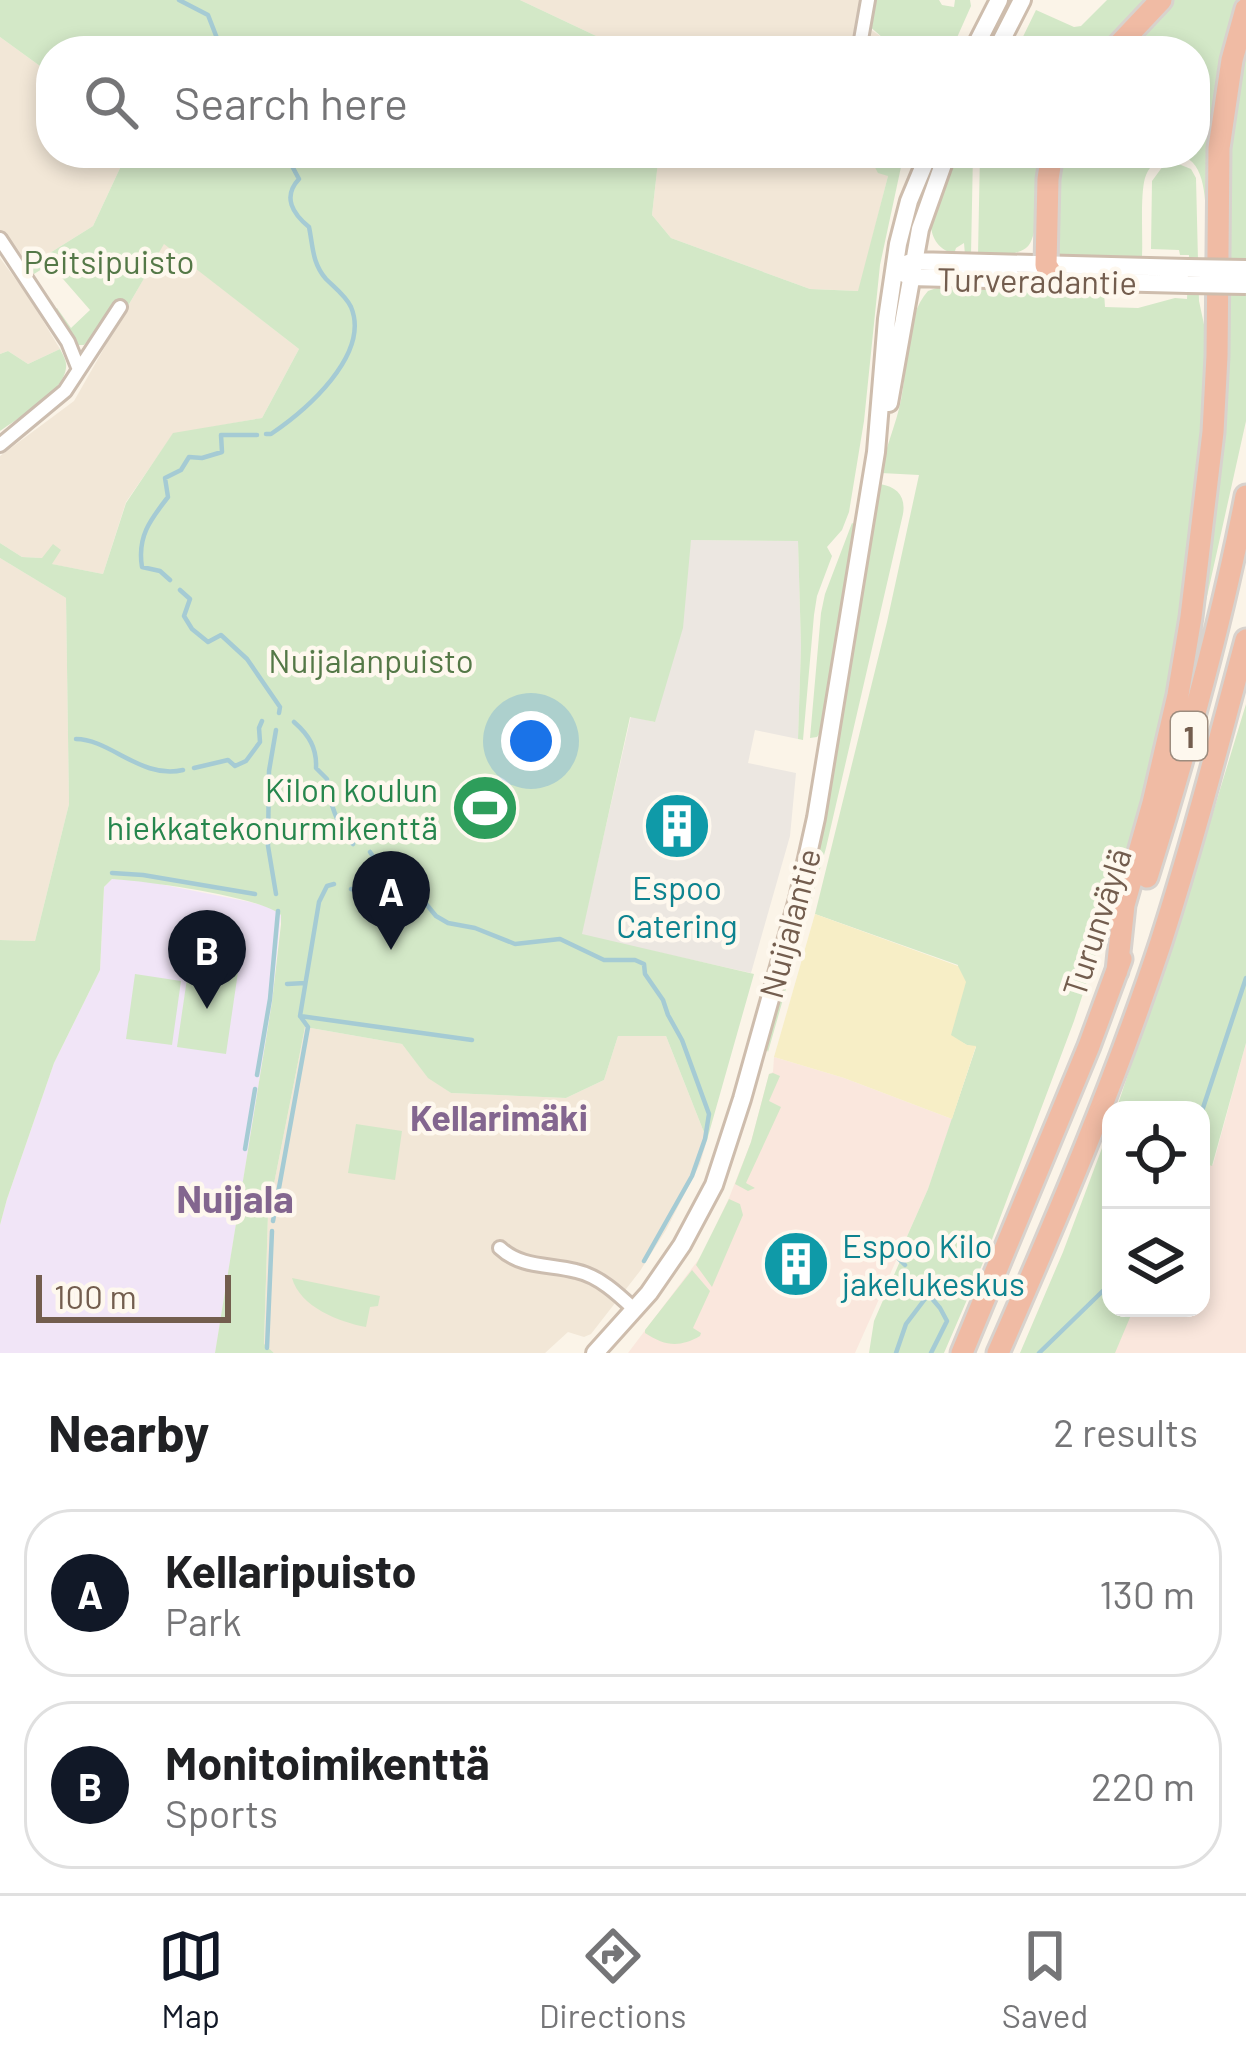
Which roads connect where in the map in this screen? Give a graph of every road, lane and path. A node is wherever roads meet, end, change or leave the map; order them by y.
1 (868, 0) edge
2 (999, 0) edge
3 (1022, 0) edge
4 (1161, 0) edge
5 (1246, 9) edge
6 (862, 36) edge
7 (981, 36) edge
8 (1004, 36) edge
9 (1127, 36) edge
10 (922, 168) edge
11 (941, 168) edge
12 (1050, 168) edge
13 (0, 239) edge
14 (906, 269) junction
15 (1246, 269) edge
16 (1051, 273) junction
17 (1188, 276) junction
18 (1246, 285) edge
19 (120, 307) dead end
20 (78, 368) junction
21 (0, 445) edge
22 (1246, 496) edge
23 (1246, 640) edge
24 (1117, 971) junction
25 (500, 1248) dead end
26 (635, 1310) junction
27 (595, 1353) edge
28 (962, 1353) edge
29 (998, 1353) edge

1 - 6 street
2 - 7 main road
3 - 8 main road
4 - 9 highway
5 - 24 highway
10 - 14 main road
11 - 14 main road
12 - 16 highway
13 - 20 street
14 - 16 main road, Turveradantie
14 - 26 main road, Nuijalantie
15 - 17 main road, Turveradantie, bridge
16 - 17 main road, Turveradantie
17 - 18 main road, Turveradantie, bridge
19 - 20 street
20 - 21 street
22 - 24 highway, Turunväylä / 1
23 - 29 highway, Turunväylä / 1
24 - 28 highway, Turunväylä / 1
25 - 26 street
26 - 27 main road, Nuijalantie

